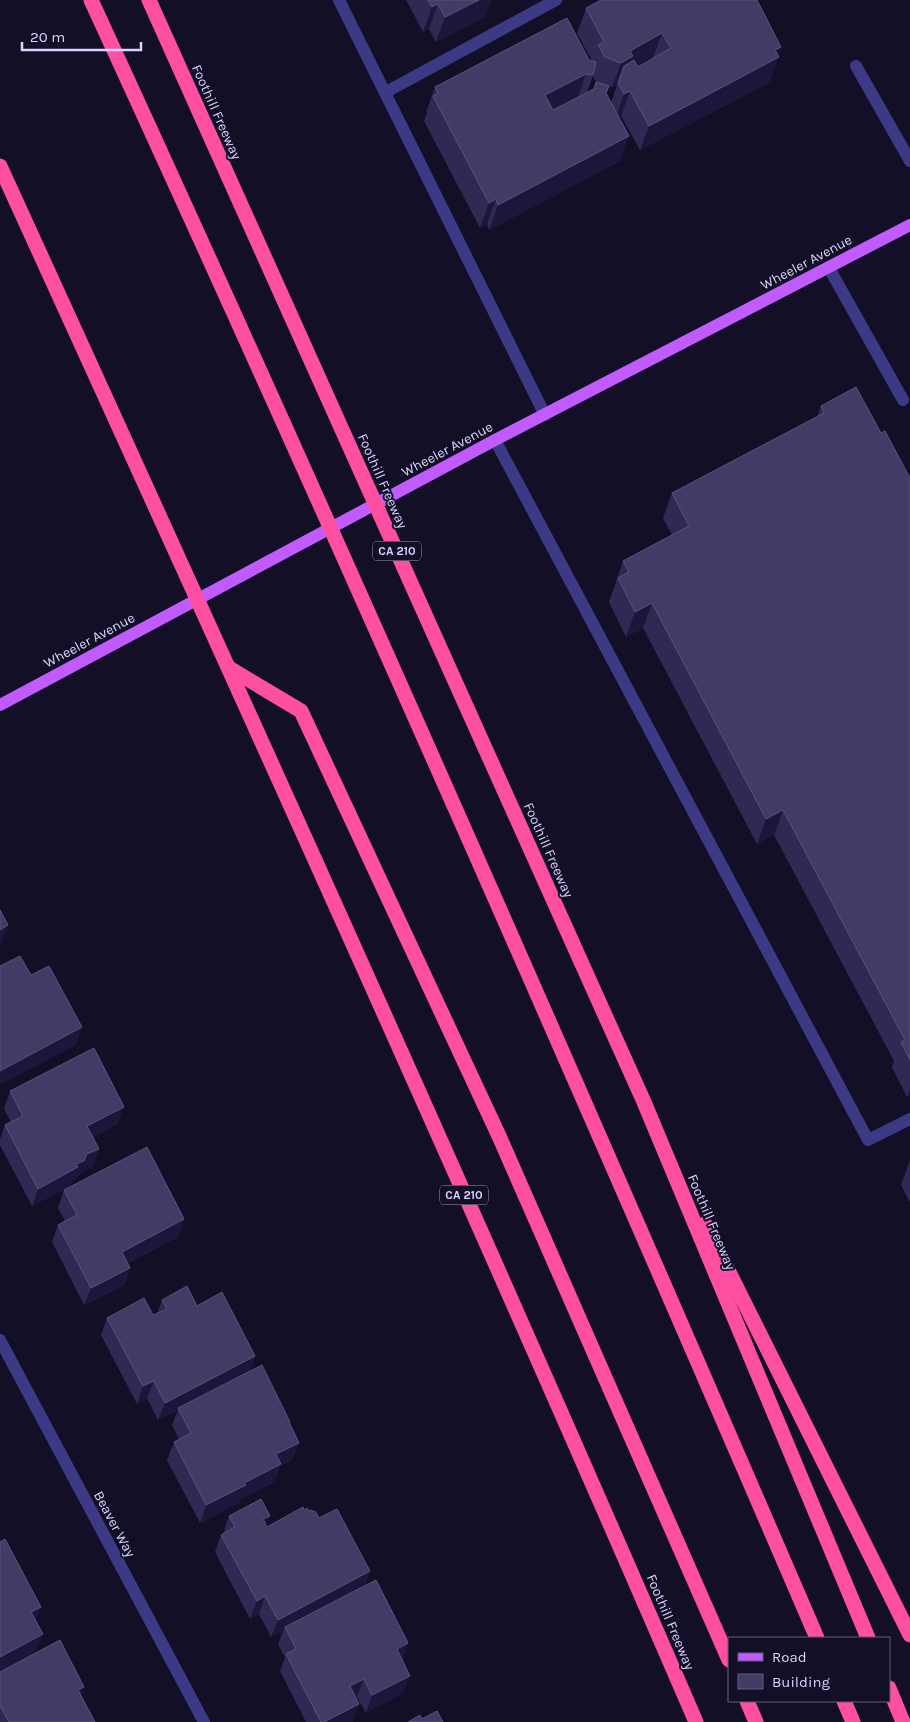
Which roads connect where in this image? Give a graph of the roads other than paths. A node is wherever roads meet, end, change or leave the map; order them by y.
1 (91, 0) edge
2 (149, 0) edge
3 (339, 0) edge
4 (556, 0) edge
5 (856, 66) dead end
6 (386, 92) junction
7 (910, 161) edge
8 (0, 166) edge
9 (910, 225) edge
10 (829, 268) junction
11 (903, 400) dead end
12 (546, 415) junction
13 (495, 440) junction
14 (229, 668) junction
15 (0, 705) edge
16 (644, 1102) junction
17 (910, 1119) edge
18 (0, 1340) edge
19 (910, 1635) edge
20 (817, 1637) edge
21 (868, 1637) edge
22 (728, 1658) edge
23 (890, 1690) edge
24 (747, 1702) edge
25 (844, 1702) edge
26 (204, 1722) edge
27 (696, 1722) edge
28 (756, 1722) edge
29 (853, 1722) edge
30 (903, 1722) edge

1 - 20 highway
2 - 16 highway, Foothill Freeway / CA 210
3 - 6 street
4 - 6 street
5 - 7 street
6 - 12 street
8 - 14 highway, Foothill Freeway / CA 210
9 - 10 main road, Wheeler Avenue
10 - 11 street
10 - 12 main road, Wheeler Avenue
12 - 13 main road, Wheeler Avenue
13 - 15 main road, Wheeler Avenue
13 - 17 street
14 - 22 highway
14 - 27 highway, Foothill Freeway / CA 210
16 - 19 highway
16 - 21 highway, Foothill Freeway / CA 210
18 - 26 street, Beaver Way
23 - 30 highway
24 - 28 highway
25 - 29 highway

